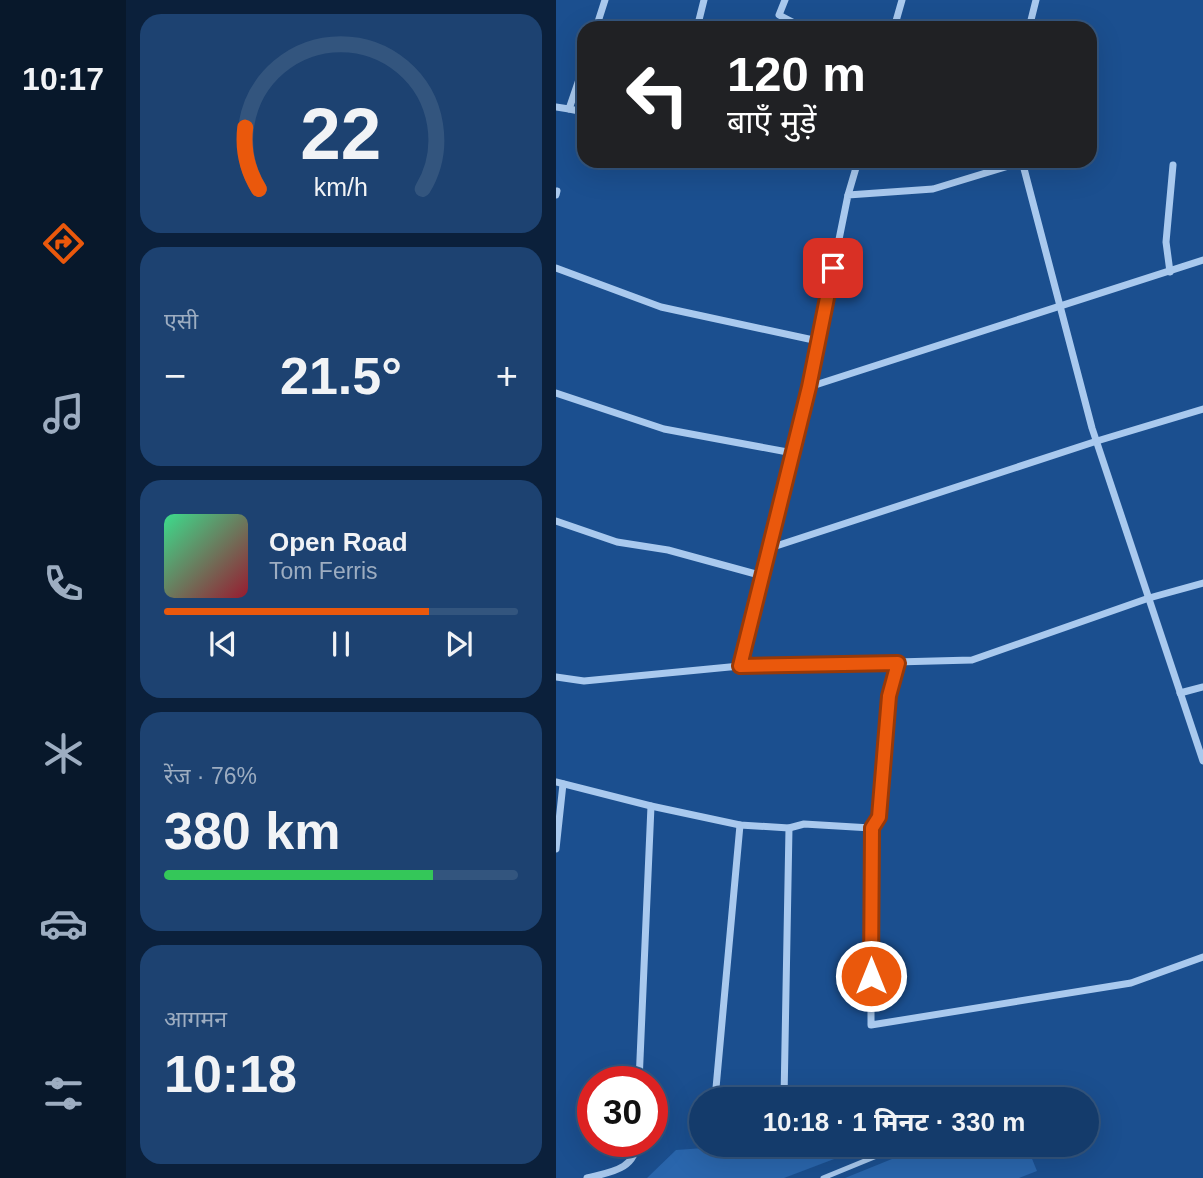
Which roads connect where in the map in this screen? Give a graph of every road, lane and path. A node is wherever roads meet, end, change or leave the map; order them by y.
1 (605, 0) edge
2 (704, 0) edge
3 (785, 0) edge
4 (902, 0) edge
5 (1036, 0) edge
6 (598, 21) edge
7 (699, 21) edge
8 (791, 21) edge
9 (896, 21) edge
10 (1031, 21) edge
11 (577, 86) edge
12 (556, 107) edge
13 (569, 109) junction
14 (577, 110) edge
15 (1173, 165) dead end
16 (856, 168) edge
17 (1001, 168) edge
18 (1024, 168) edge
19 (848, 195) junction
20 (1202, 260) edge
21 (556, 268) edge
22 (1170, 272) junction
23 (1060, 307) junction
24 (818, 341) junction
25 (809, 387) junction
26 (556, 393) edge
27 (1202, 410) edge
28 (1097, 441) junction
29 (793, 453) junction
30 (556, 521) edge
31 (770, 548) junction
32 (763, 576) junction
33 (1202, 583) edge
34 (1149, 598) junction
35 (898, 663) junction
36 (740, 666) junction
37 (556, 677) edge
38 (1202, 687) edge
39 (1180, 693) junction
40 (1202, 761) edge
41 (559, 783) edge
42 (652, 806) junction
43 (740, 825) junction
44 (789, 828) junction
45 (872, 828) junction
46 (556, 849) edge
47 (1202, 957) edge
48 (640, 1066) edge
49 (716, 1087) edge
50 (784, 1087) edge
51 (632, 1157) edge
52 (874, 1157) edge
53 (587, 1178) edge
54 (823, 1178) edge

1 - 6 street
2 - 7 street
3 - 8 street
4 - 9 street
5 - 10 street
11 - 13 street
12 - 13 street
13 - 14 street
15 - 22 street
16 - 19 street
17 - 19 street
18 - 23 street
19 - 24 street
20 - 22 street
21 - 24 street
22 - 23 street
23 - 25 street
23 - 28 street
24 - 25 street
25 - 29 street
26 - 29 street
27 - 28 street
28 - 31 street
28 - 34 street
29 - 31 street
30 - 32 street
31 - 32 street
32 - 36 street
33 - 34 street
34 - 35 street
34 - 39 street
35 - 36 street
35 - 45 street
36 - 37 street
38 - 39 street
39 - 40 street
41 - 42 street
41 - 46 street
42 - 43 street
42 - 48 street
43 - 44 street
43 - 49 street
44 - 45 street
44 - 50 street
45 - 47 street
51 - 53 street
52 - 54 lane

